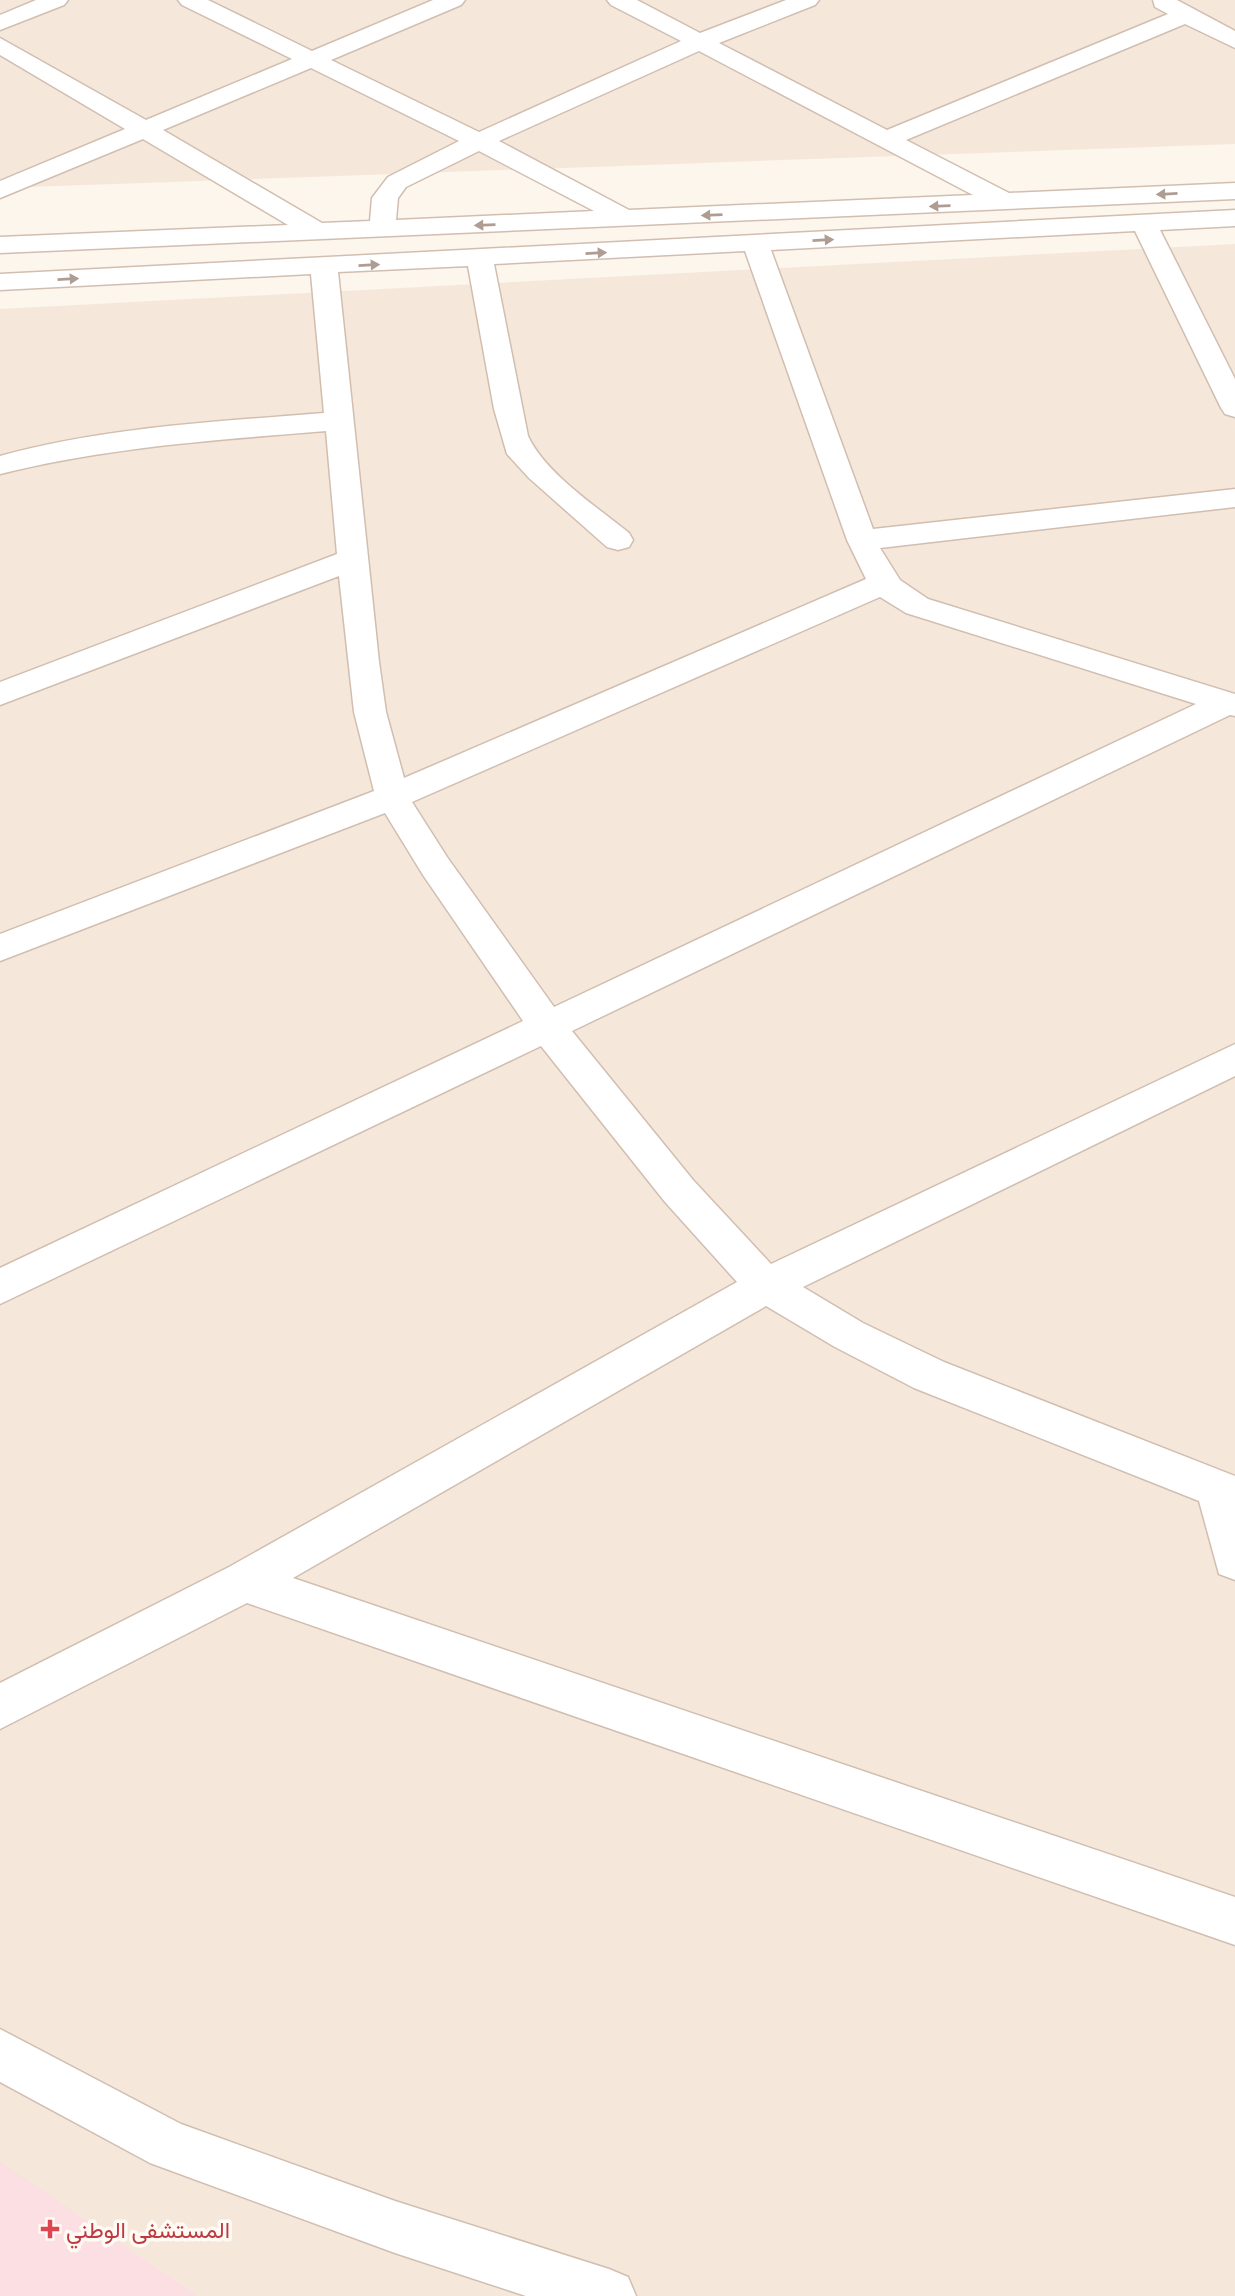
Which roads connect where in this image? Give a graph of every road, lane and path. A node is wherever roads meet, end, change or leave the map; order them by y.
1 (56, 0) edge
2 (190, 0) edge
3 (453, 0) edge
4 (619, 0) edge
5 (807, 0) edge
6 (1158, 0) edge
7 (1186, 15) junction
8 (0, 23) edge
9 (1235, 41) edge
10 (699, 42) junction
11 (0, 45) edge
12 (309, 59) junction
13 (144, 130) junction
14 (886, 139) junction
15 (477, 142) junction
16 (0, 190) edge
17 (1235, 191) edge
18 (1008, 203) junction
19 (1235, 218) edge
20 (627, 219) junction
21 (1144, 223) junction
22 (382, 229) junction
23 (319, 232) junction
24 (757, 244) junction
25 (0, 245) edge
26 (480, 259) junction
27 (324, 267) junction
28 (0, 282) edge
29 (1235, 408) edge
30 (339, 421) junction
31 (0, 465) edge
32 (1235, 498) edge
33 (618, 540) dead end
34 (862, 540) junction
35 (351, 560) junction
36 (882, 584) junction
37 (0, 694) edge
38 (1231, 704) edge
39 (392, 797) junction
40 (0, 948) edge
41 (548, 1028) junction
42 (1235, 1059) edge
43 (766, 1286) junction
44 (0, 1287) edge
45 (1226, 1492) edge
46 (1235, 1560) edge
47 (245, 1582) junction
48 (0, 1707) edge
49 (1235, 1921) edge
50 (0, 2053) edge
51 (610, 2296) edge

1 - 8 street
2 - 12 street
3 - 12 street
4 - 10 street
5 - 10 street
6 - 7 street
7 - 9 street
7 - 14 street
10 - 14 street
10 - 15 street
11 - 13 street
12 - 13 street
12 - 15 street
13 - 16 street
13 - 23 street
14 - 18 street
15 - 20 street
15 - 22 street
17 -> 18 street
18 -> 20 street
19 - 21 street
20 -> 22 street
24 -> 21 street
21 - 29 street
22 - 23 street
23 - 25 street
26 -> 24 street
24 - 34 street
27 -> 26 street
26 - 33 street
28 -> 27 street
27 - 30 street
30 - 31 street
30 - 35 street
32 - 34 street
34 - 36 street
35 - 37 street
35 - 39 street
36 - 38 street
36 - 39 street
38 - 41 street
39 - 40 street
39 - 41 street
41 - 43 street
41 - 44 street
42 - 43 street
43 - 45 street
43 - 47 street
45 - 46 street
47 - 48 street
47 - 49 street
50 - 51 street

